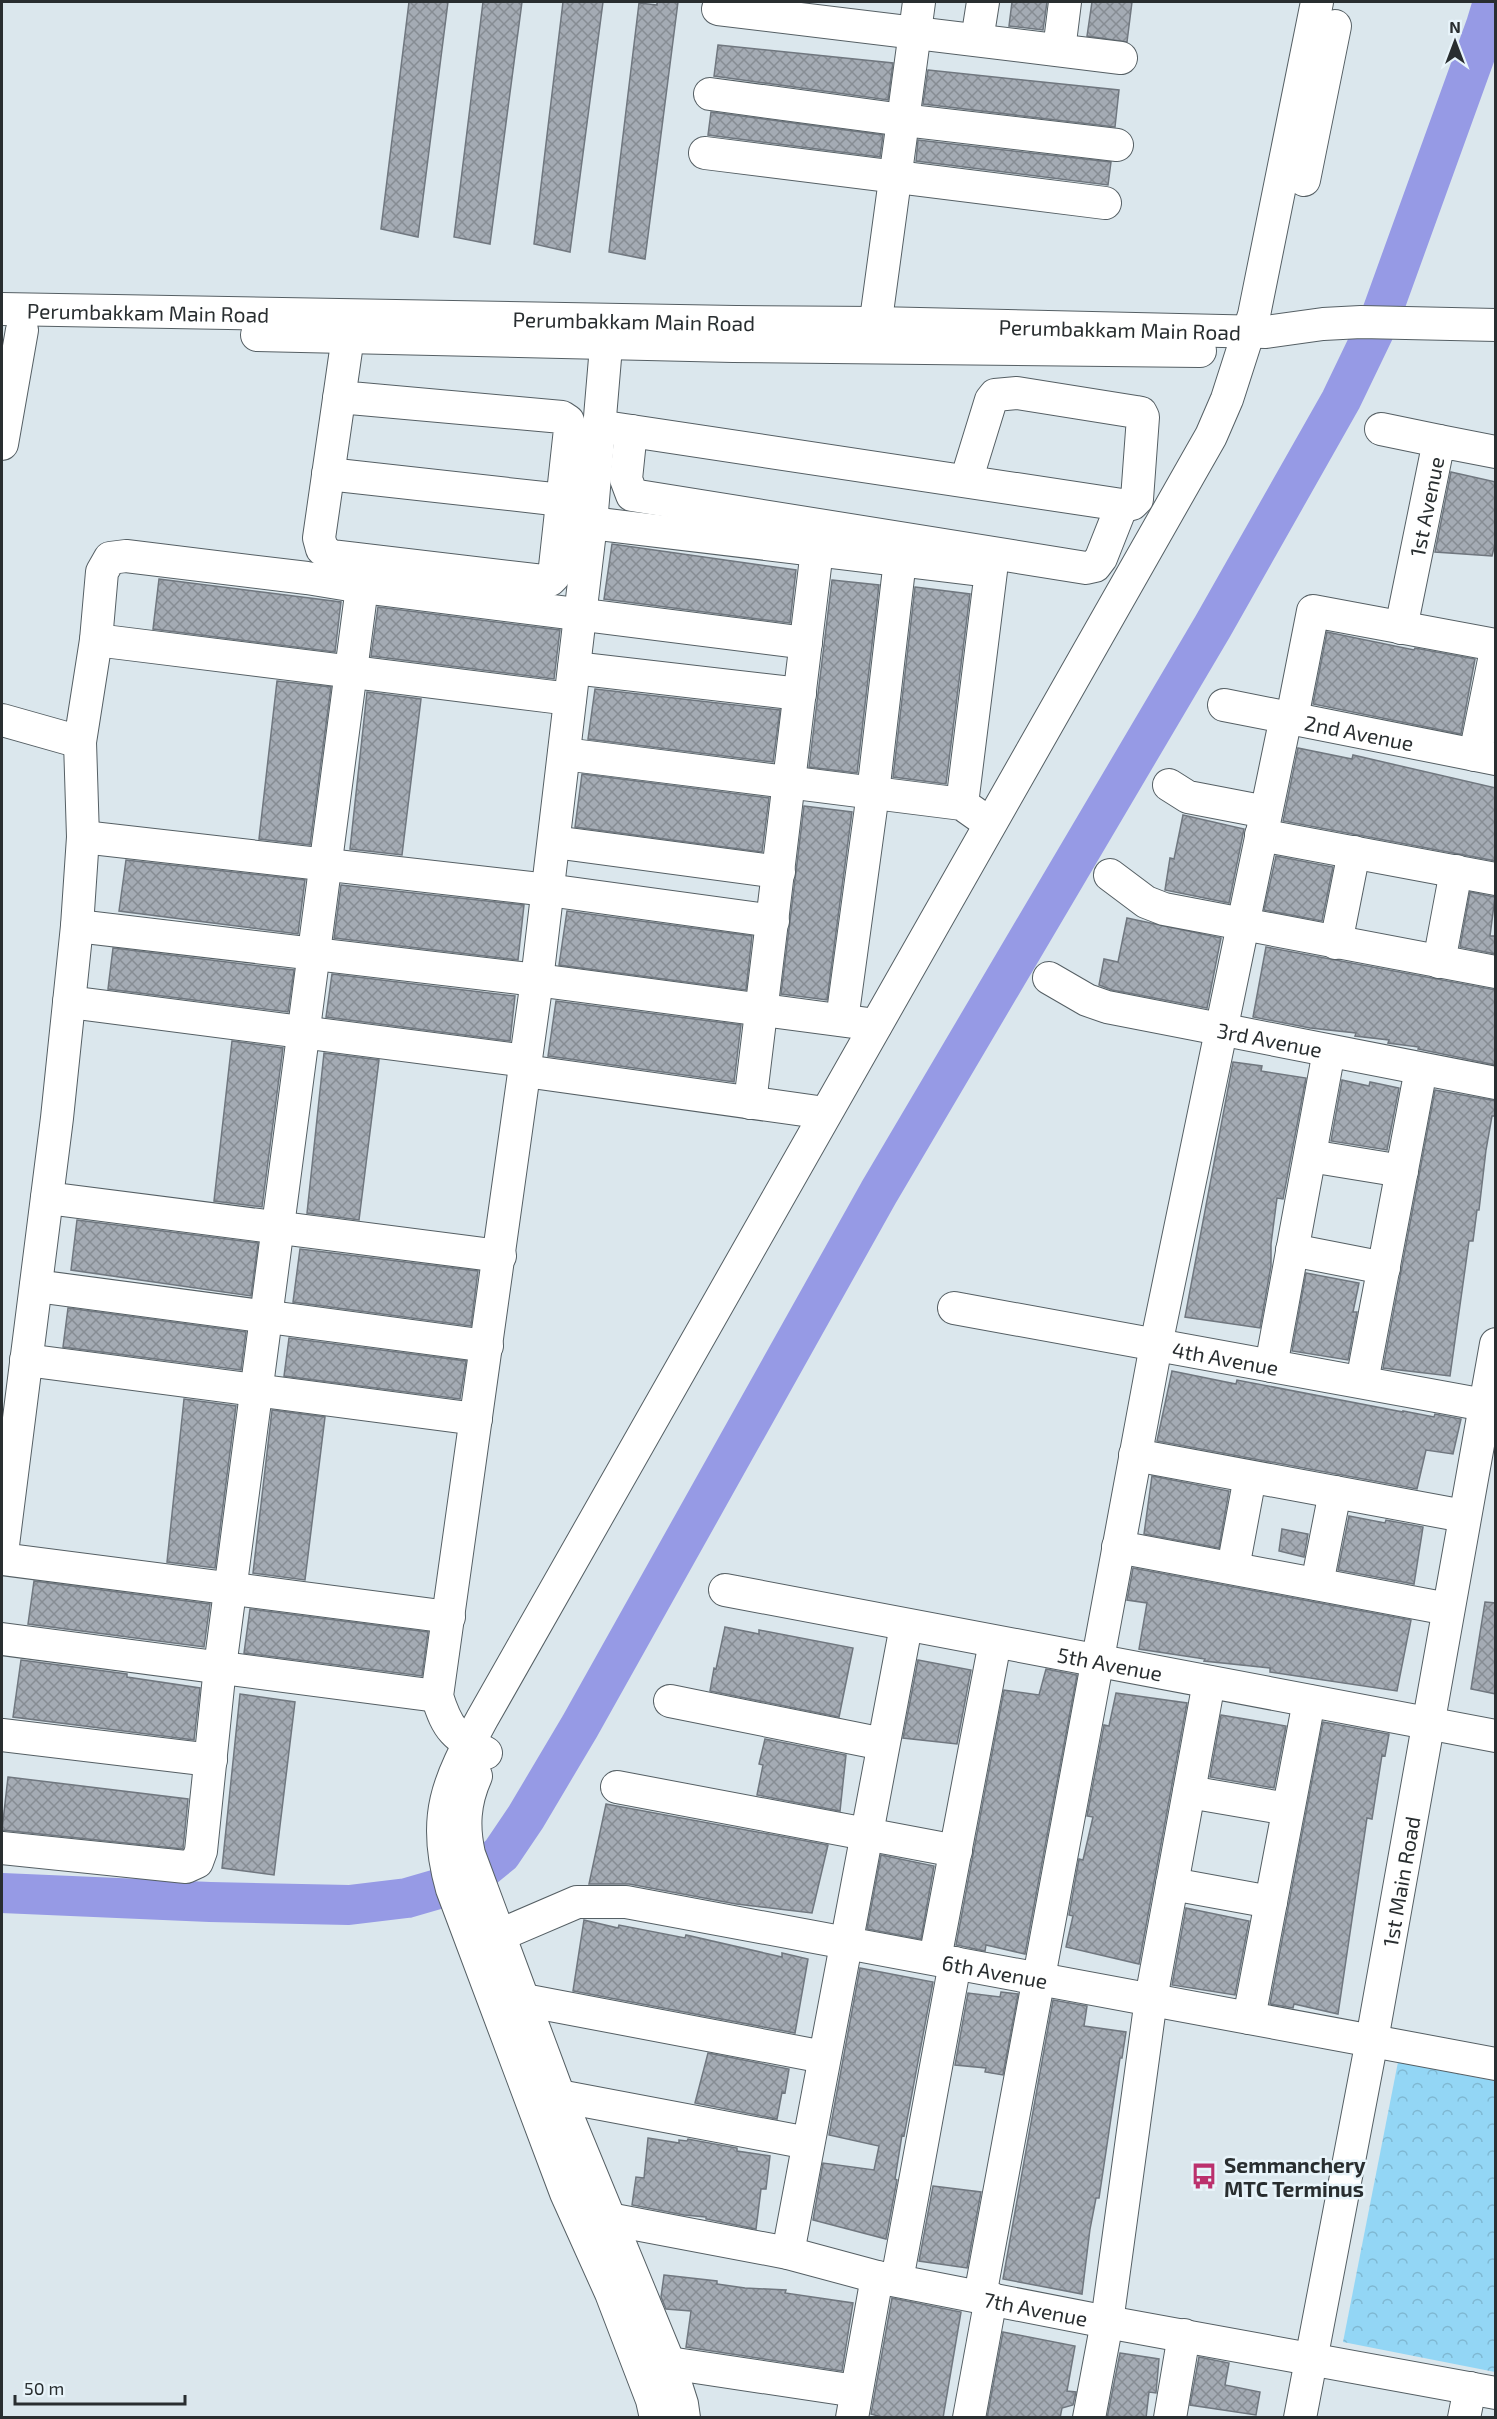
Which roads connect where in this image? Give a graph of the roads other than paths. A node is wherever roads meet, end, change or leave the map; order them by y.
1 (983, 2) edge
2 (1065, 2) edge
3 (1317, 2) edge
4 (1339, 2) edge
5 (718, 9) dead end
6 (773, 9) edge
7 (849, 13) edge
8 (917, 17) edge
9 (977, 40) junction
10 (1059, 50) junction
11 (1121, 58) dead end
12 (710, 94) dead end
13 (903, 120) junction
14 (1117, 145) dead end
15 (705, 153) dead end
16 (896, 177) junction
17 (1105, 203) dead end
18 (8, 323) edge
19 (1496, 325) edge
20 (608, 332) junction
21 (1444, 334) junction
22 (874, 335) junction
23 (348, 337) junction
24 (1255, 342) junction
25 (1496, 347) edge
26 (339, 398) junction
27 (598, 426) junction
28 (1381, 429) dead end
29 (631, 431) junction
30 (1440, 441) junction
31 (2, 444) edge
32 (1496, 452) edge
33 (328, 474) junction
34 (966, 481) junction
35 (562, 500) junction
36 (1122, 505) junction
37 (591, 523) junction
38 (817, 550) junction
39 (900, 560) junction
40 (362, 587) junction
41 (580, 614) junction
42 (1401, 628) junction
43 (96, 640) junction
44 (806, 643) junction
45 (1496, 645) edge
46 (1496, 650) edge
47 (574, 668) junction
48 (351, 670) junction
49 (800, 694) junction
50 (570, 699) junction
51 (1224, 705) dead end
52 (1289, 718) junction
53 (2, 720) edge
54 (80, 742) junction
55 (564, 754) junction
56 (1485, 757) edge
57 (789, 782) junction
58 (1169, 785) dead end
59 (873, 793) junction
60 (962, 804) junction
61 (991, 823) junction
62 (1263, 823) junction
63 (83, 837) junction
64 (554, 842) junction
65 (1354, 852) junction
66 (325, 865) junction
67 (779, 872) junction
68 (1456, 872) junction
69 (1110, 875) dead end
70 (1496, 879) edge
71 (548, 890) junction
72 (773, 921) junction
73 (1242, 925) junction
74 (77, 926) junction
75 (1336, 942) junction
76 (314, 953) junction
77 (1439, 962) junction
78 (1496, 972) edge
79 (1049, 978) dead end
80 (537, 980) junction
81 (69, 1002) junction
82 (762, 1010) junction
83 (842, 1020) junction
84 (876, 1025) junction
85 (1220, 1030) junction
86 (304, 1032) junction
87 (1329, 1051) junction
88 (526, 1066) junction
89 (1421, 1069) junction
90 (1496, 1083) edge
91 (750, 1103) junction
92 (825, 1113) junction
93 (1310, 1156) junction
94 (1402, 1171) junction
95 (47, 1198) junction
96 (278, 1228) junction
97 (1292, 1250) junction
98 (500, 1256) junction
99 (1384, 1268) junction
100 (36, 1286) junction
101 (954, 1308) dead end
102 (266, 1317) junction
103 (1496, 1344) edge
104 (1156, 1345) junction
105 (487, 1346) junction
106 (26, 1360) junction
107 (1271, 1366) junction
108 (1362, 1382) junction
109 (257, 1391) junction
110 (1490, 1406) edge
111 (476, 1419) junction
112 (1135, 1455) junction
113 (1250, 1477) junction
114 (1335, 1492) junction
115 (1464, 1516) junction
116 (1118, 1547) junction
117 (2, 1553) edge
118 (2, 1559) edge
119 (1233, 1568) junction
120 (1317, 1584) junction
121 (231, 1589) junction
122 (724, 1590) dead end
123 (1448, 1609) junction
124 (448, 1617) junction
125 (906, 1626) junction
126 (2, 1639) edge
127 (995, 1642) junction
128 (1096, 1662) junction
129 (220, 1667) junction
130 (1209, 1682) junction
131 (437, 1696) junction
132 (670, 1701) dead end
133 (1309, 1701) junction
134 (1428, 1723) junction
135 (2, 1735) edge
136 (1496, 1736) edge
137 (884, 1744) junction
138 (478, 1748) junction
139 (211, 1760) junction
140 (617, 1787) dead end
141 (1189, 1792) junction
142 (1288, 1809) junction
143 (866, 1834) junction
144 (2, 1848) edge
145 (956, 1851) junction
146 (1172, 1884) junction
147 (1271, 1902) junction
148 (486, 1924) junction
149 (846, 1942) junction
150 (945, 1961) junction
151 (1037, 1978) junction
152 (1151, 1999) junction
153 (524, 2000) junction
154 (1249, 2018) junction
155 (1372, 2040) junction
156 (824, 2057) junction
157 (1496, 2064) edge
158 (559, 2096) junction
159 (808, 2143) junction
160 (595, 2224) junction
161 (788, 2253) junction
162 (887, 2278) junction
163 (985, 2297) junction
164 (1107, 2322) junction
165 (1184, 2335) junction
166 (1312, 2360) junction
167 (669, 2363) junction
168 (1476, 2400) edge
169 (854, 2404) edge
170 (656, 2418) edge
171 (684, 2418) edge
172 (969, 2418) edge
173 (1089, 2418) edge
174 (1170, 2418) edge
175 (1300, 2418) edge

1 - 9 street
2 - 10 street
3 - 24 street
4 - 24 street
5 - 6 street
6 - 7 street
7 - 8 street
8 - 9 street
8 - 13 street
9 - 10 street
10 - 11 street
12 - 13 street
13 - 14 street
13 - 16 street
15 - 16 street
16 - 17 street
16 - 22 street
18 - 20 street, Perumbakkam Main Road
18 - 23 street, Perumbakkam Main Road
18 - 31 street
19 - 21 street
20 - 22 street, Perumbakkam Main Road
20 - 23 street, Perumbakkam Main Road
20 - 27 street
21 - 24 street, Perumbakkam Main Road
21 - 25 street
22 - 24 street, Perumbakkam Main Road
23 - 26 street
24 - 61 street
24 - 138 street
26 - 33 street
26 - 35 street
27 - 29 street
27 - 37 street
28 - 30 street
29 - 34 street
29 - 36 street
30 - 32 street, 1st Avenue
30 - 42 street, 1st Avenue
33 - 35 street
33 - 35 street
34 - 36 street
34 - 36 street
37 - 38 street
37 - 41 street
38 - 39 street
38 - 44 street
39 - 59 street
39 - 60 street
40 - 41 street
40 - 43 street
40 - 48 street
41 - 44 street
41 - 47 street
42 - 45 street
42 - 52 street
43 - 48 street
43 - 54 street
44 - 49 street
46 - 56 street
47 - 49 street
47 - 50 street
48 - 50 street
48 - 66 street
49 - 57 street
50 - 55 street
51 - 52 street, 2nd Avenue
52 - 56 street, 2nd Avenue
52 - 62 street
53 - 54 street
54 - 63 street
55 - 57 street
55 - 64 street
57 - 59 street
57 - 67 street
58 - 62 street
59 - 60 street
59 - 83 street
60 - 61 street
61 - 84 street
62 - 65 street
62 - 73 street
63 - 66 street
63 - 74 street
64 - 67 street
64 - 71 street
65 - 68 street
65 - 75 street
66 - 71 street
66 - 76 street
67 - 72 street
68 - 70 street
68 - 77 street
69 - 73 street
71 - 72 street
71 - 80 street
72 - 82 street
73 - 75 street
73 - 85 street
74 - 76 street
74 - 81 street
75 - 77 street
76 - 80 street
76 - 86 street
77 - 78 street
79 - 85 street, 3rd Avenue
80 - 82 street
80 - 88 street
81 - 86 street
81 - 95 street
82 - 83 street
82 - 91 street
83 - 84 street
84 - 92 street
85 - 87 street, 3rd Avenue
85 - 104 street
86 - 88 street
86 - 96 street
87 - 89 street, 3rd Avenue
87 - 93 street
88 - 91 street
88 - 98 street
89 - 90 street, 3rd Avenue
89 - 94 street
91 - 92 street
92 - 138 street
93 - 94 street
93 - 97 street
94 - 99 street
95 - 96 street
95 - 100 street
96 - 98 street
96 - 102 street
97 - 99 street
97 - 107 street
98 - 105 street
99 - 108 street
100 - 102 street
100 - 106 street
101 - 104 street, 4th Avenue
102 - 105 street
102 - 109 street
103 - 110 street, 1st Main Road
104 - 107 street, 4th Avenue
104 - 112 street
105 - 111 street
106 - 109 street
106 - 117 street
107 - 108 street, 4th Avenue
108 - 110 street, 4th Avenue
109 - 111 street
109 - 121 street
110 - 115 street, 1st Main Road
111 - 124 street
112 - 113 street
112 - 116 street
113 - 114 street
113 - 119 street
114 - 115 street
114 - 120 street
115 - 123 street, 1st Main Road
116 - 119 street
116 - 128 street
118 - 121 street
119 - 120 street
120 - 123 street
121 - 124 street
121 - 129 street
122 - 125 street, 5th Avenue
123 - 134 street, 1st Main Road
124 - 131 street
125 - 127 street, 5th Avenue
125 - 137 street
126 - 129 street
127 - 128 street, 5th Avenue
127 - 145 street
128 - 130 street, 5th Avenue
128 - 151 street
129 - 131 street
129 - 139 street
130 - 133 street, 5th Avenue
130 - 141 street
131 - 138 street
132 - 137 street
133 - 134 street, 5th Avenue
133 - 142 street
134 - 136 street, 5th Avenue
134 - 155 street, 1st Main Road
135 - 139 street
137 - 143 street
138 - 148 street
139 - 144 street
140 - 143 street
141 - 142 street
141 - 146 street
142 - 147 street
143 - 145 street
143 - 149 street
145 - 150 street
146 - 147 street
146 - 152 street
147 - 154 street
148 - 149 street, 6th Avenue
148 - 153 street
148 - 160 street
149 - 150 street, 6th Avenue
149 - 156 street
150 - 151 street, 6th Avenue
150 - 162 street
151 - 152 street, 6th Avenue
151 - 163 street
152 - 154 street, 6th Avenue
152 - 164 street
153 - 156 street
153 - 158 street
154 - 155 street, 6th Avenue
155 - 157 street, 6th Avenue
155 - 166 street, 1st Main Road
156 - 159 street
158 - 159 street
158 - 160 street
159 - 161 street
160 - 161 street, 7th Avenue
160 - 167 street
160 - 170 street
161 - 162 street, 7th Avenue
162 - 163 street, 7th Avenue
162 - 169 street
163 - 164 street, 7th Avenue
163 - 172 street
164 - 165 street, 7th Avenue
164 - 173 street
165 - 166 street, 7th Avenue
165 - 174 street
166 - 168 street, 7th Avenue
166 - 175 street, 1st Main Road
167 - 169 street
167 - 171 street

